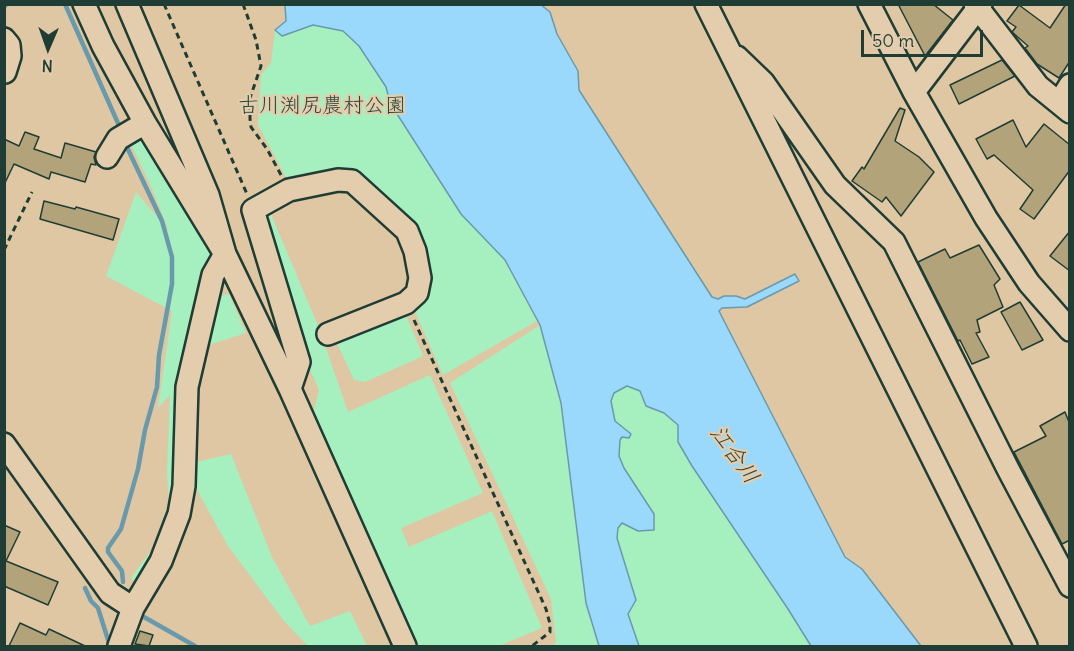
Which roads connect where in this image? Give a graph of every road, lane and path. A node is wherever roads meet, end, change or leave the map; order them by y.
1 (84, 4) edge
2 (127, 4) edge
3 (164, 4) edge
4 (243, 4) edge
5 (706, 4) edge
6 (869, 4) edge
7 (978, 6) edge
8 (4, 39) edge
9 (728, 48) junction
10 (5, 72) edge
11 (914, 92) junction
12 (1066, 100) edge
13 (131, 131) junction
14 (107, 157) dead end
15 (289, 190) junction
16 (32, 192) dead end
17 (253, 210) junction
18 (4, 250) edge
19 (225, 254) junction
20 (406, 303) junction
21 (1070, 330) edge
22 (328, 333) dead end
23 (290, 388) junction
24 (4, 444) edge
25 (1070, 586) edge
26 (133, 608) junction
27 (119, 646) edge
28 (405, 646) edge
29 (532, 646) edge
30 (1026, 646) edge

1 - 13 street
2 - 19 street
3 - 17 path
4 - 15 path
5 - 9 street
6 - 11 street
7 - 11 street
7 - 12 street
8 - 10 street
9 - 25 street
9 - 30 street
11 - 21 street
13 - 14 street
13 - 19 street
15 - 17 street
15 - 20 street
16 - 18 path
17 - 23 street
19 - 23 street
19 - 26 street
20 - 22 street
20 - 29 path
23 - 28 street
24 - 26 street
26 - 27 street

